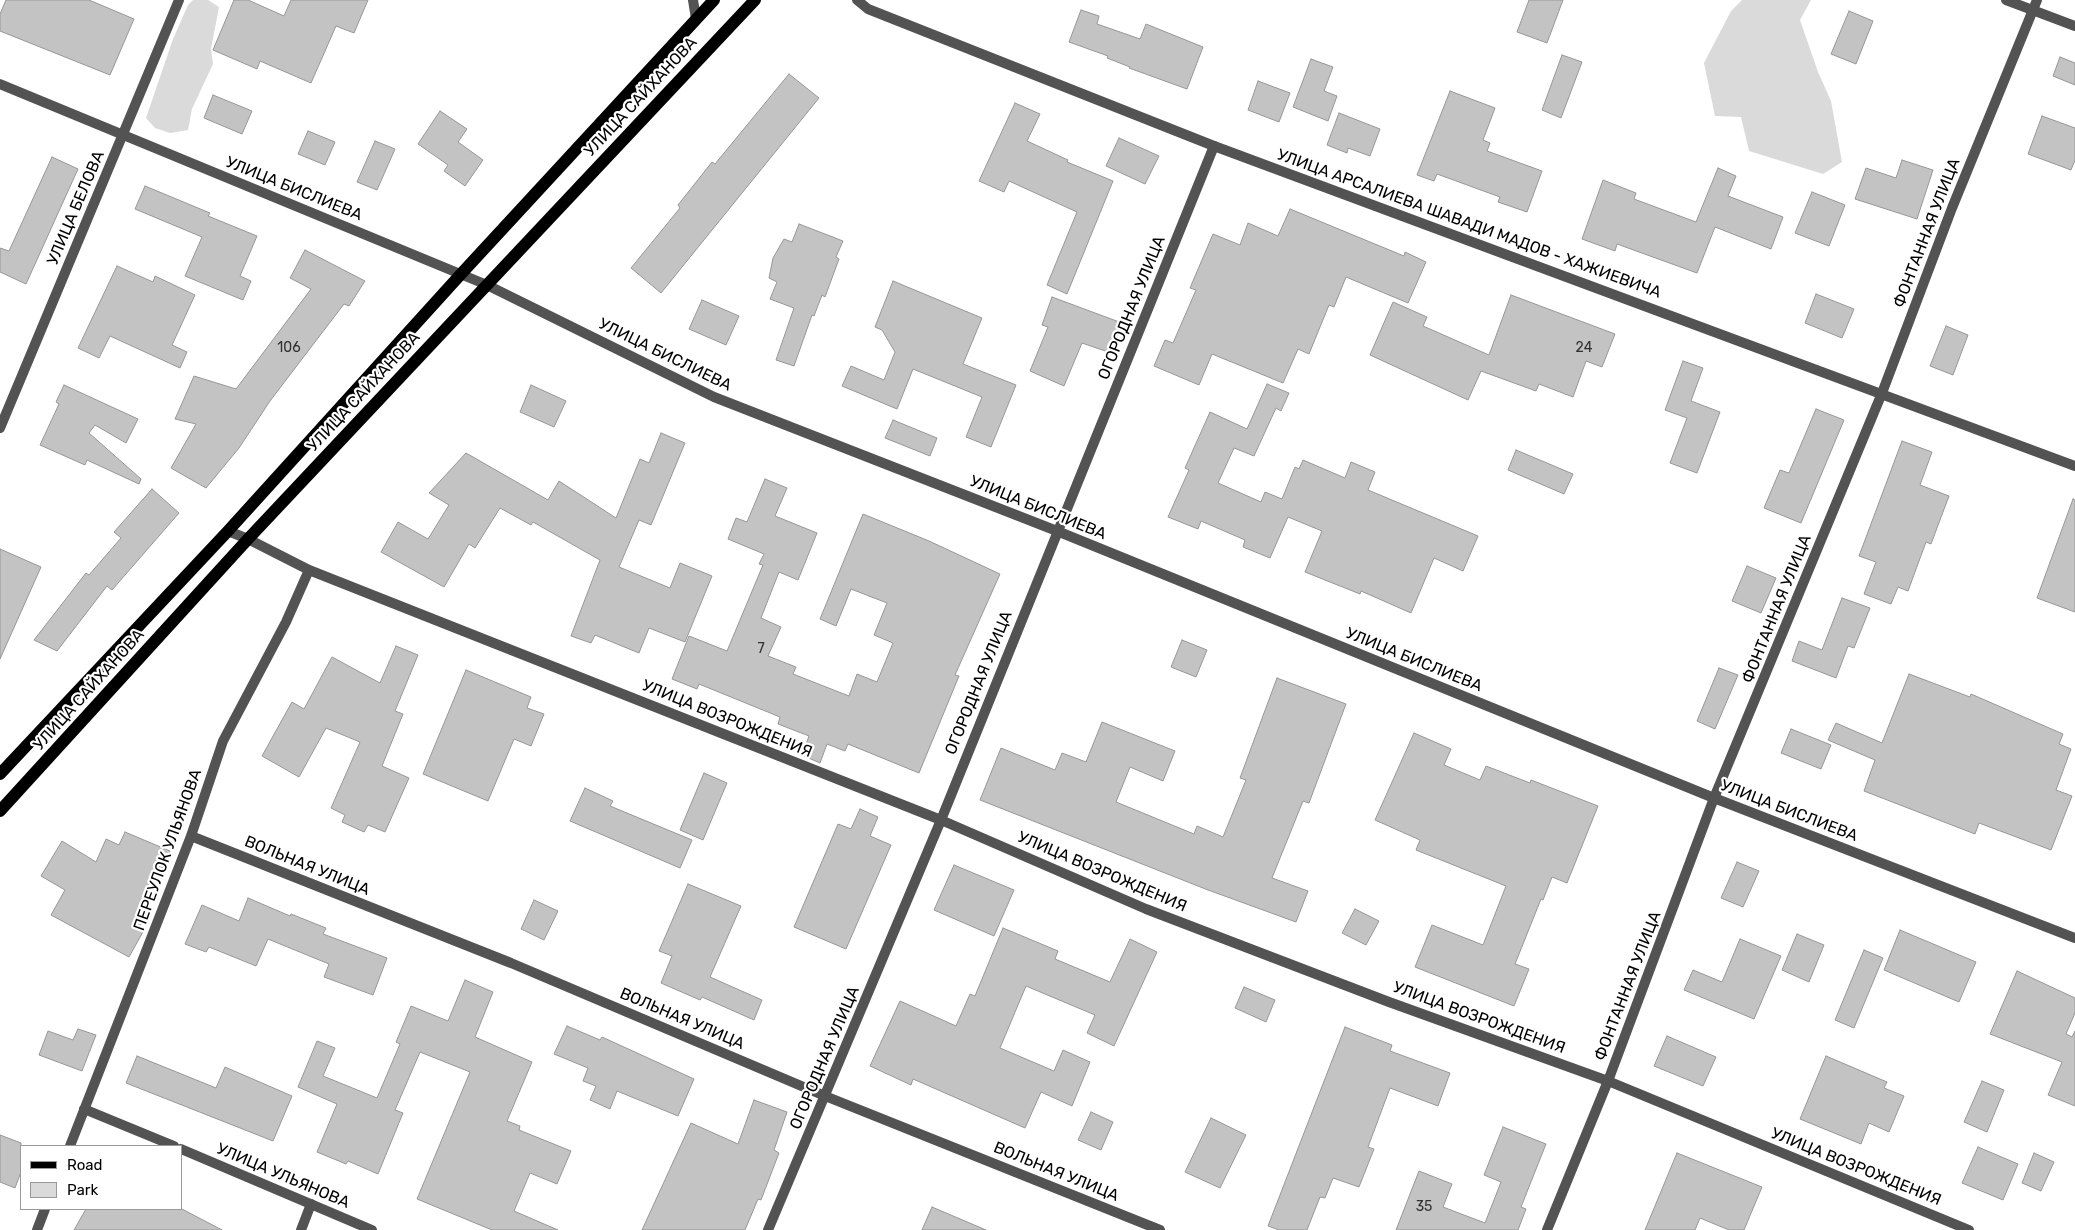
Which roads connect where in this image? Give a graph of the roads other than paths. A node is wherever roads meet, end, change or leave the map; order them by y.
1 (179, 0) edge
2 (693, 0) edge
3 (714, 0) edge
4 (756, 0) edge
5 (857, 0) edge
6 (2006, 0) edge
7 (2038, 0) edge
8 (2033, 10) junction
9 (696, 20) junction
10 (2075, 26) edge
11 (0, 84) edge
12 (123, 135) junction
13 (1214, 146) junction
14 (461, 274) junction
15 (487, 284) junction
16 (1882, 393) junction
17 (0, 428) edge
18 (2075, 466) edge
19 (228, 531) junction
20 (1057, 531) junction
21 (248, 539) junction
22 (308, 570) junction
23 (0, 774) edge
24 (1714, 798) junction
25 (0, 811) edge
26 (941, 820) junction
27 (191, 836) junction
28 (2075, 938) edge
29 (1608, 1081) junction
30 (826, 1096) junction
31 (84, 1109) junction
32 (70, 1145) edge
33 (172, 1145) edge
34 (182, 1150) edge
35 (311, 1204) junction
36 (45, 1210) edge
37 (37, 1230) edge
38 (301, 1230) edge
39 (372, 1230) edge
40 (768, 1230) edge
41 (1160, 1230) edge
42 (1547, 1230) edge
43 (1969, 1230) edge

1 - 12 street, УЛИЦА БЕЛОВА
2 - 9 street
3 - 9 main road, УЛИЦА САЙХАНОВА
4 - 15 main road, УЛИЦА САЙХАНОВА
5 - 13 street, УЛИЦА АРСАЛИЕВА ШАВАДИ МАДОВ - ХАЖИЕВИЧА
6 - 8 street
7 - 8 street, ФОНТАННАЯ УЛИЦА
8 - 10 street
8 - 16 street, ФОНТАННАЯ УЛИЦА
9 - 14 main road, УЛИЦА САЙХАНОВА
11 - 12 street, УЛИЦА БИСЛИЕВА
12 - 14 street, УЛИЦА БИСЛИЕВА
12 - 17 street, УЛИЦА БЕЛОВА
13 - 16 street, УЛИЦА АРСАЛИЕВА ШАВАДИ МАДОВ - ХАЖИЕВИЧА
13 - 20 street, ОГОРОДНАЯ УЛИЦА
14 - 15 street, УЛИЦА БИСЛИЕВА
14 - 19 main road, УЛИЦА САЙХАНОВА
15 - 20 street, УЛИЦА БИСЛИЕВА
15 - 21 main road, УЛИЦА САЙХАНОВА
16 - 18 street, УЛИЦА АРСАЛИЕВА ШАВАДИ МАДОВ - ХАЖИЕВИЧА
16 - 24 street, ФОНТАННАЯ УЛИЦА
19 - 21 street, УЛИЦА ВОЗРОЖДЕНИЯ
19 - 23 main road, УЛИЦА САЙХАНОВА
20 - 24 street, УЛИЦА БИСЛИЕВА
20 - 26 street, ОГОРОДНАЯ УЛИЦА
21 - 22 street, УЛИЦА ВОЗРОЖДЕНИЯ
21 - 25 main road, УЛИЦА САЙХАНОВА
22 - 26 street, УЛИЦА ВОЗРОЖДЕНИЯ
22 - 27 street, ПЕРЕУЛОК УЛЬЯНОВА
24 - 28 street, УЛИЦА БИСЛИЕВА
24 - 29 street, ФОНТАННАЯ УЛИЦА
26 - 29 street, УЛИЦА ВОЗРОЖДЕНИЯ
26 - 30 street, ОГОРОДНАЯ УЛИЦА
27 - 30 street, ВОЛЬНАЯ УЛИЦА
27 - 31 street, ПЕРЕУЛОК УЛЬЯНОВА
29 - 42 street, ФОНТАННАЯ УЛИЦА
29 - 43 street, УЛИЦА ВОЗРОЖДЕНИЯ
30 - 40 street, ОГОРОДНАЯ УЛИЦА
30 - 41 street, ВОЛЬНАЯ УЛИЦА
31 - 32 street, ПЕРЕУЛОК УЛЬЯНОВА
31 - 33 street
34 - 35 street, УЛИЦА УЛЬЯНОВА
35 - 38 street
35 - 39 street, УЛИЦА УЛЬЯНОВА
36 - 37 street

